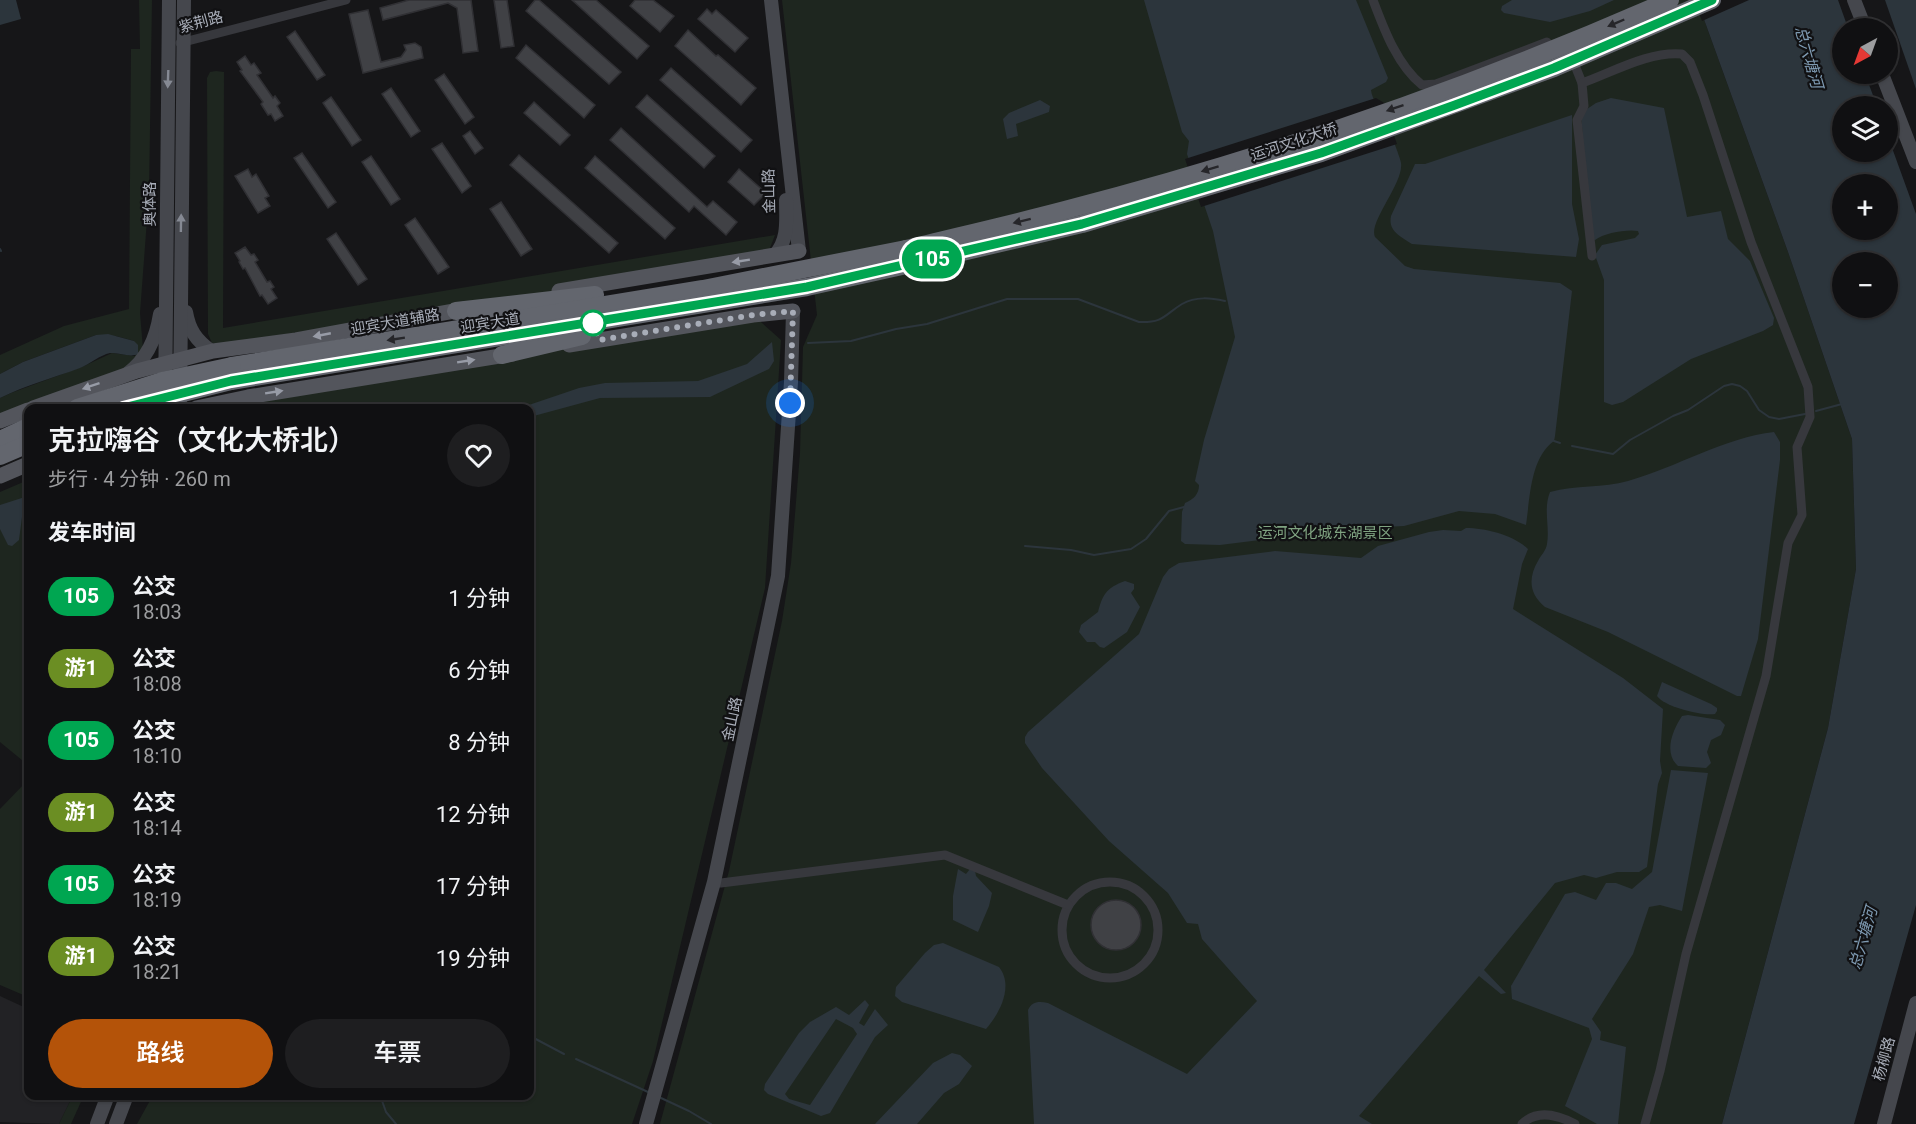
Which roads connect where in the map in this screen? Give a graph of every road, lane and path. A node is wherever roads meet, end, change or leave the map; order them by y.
1 (169, 0) edge
2 (184, 0) edge
3 (346, 0) edge
4 (771, 0) edge
5 (1373, 0) edge
6 (1670, 0) edge
7 (1712, 0) edge
8 (1854, 0) edge
9 (1861, 18) edge
10 (184, 42) junction
11 (169, 46) junction
12 (1582, 83) junction
13 (1886, 84) edge
14 (784, 123) junction
15 (1916, 162) edge
16 (799, 251) joint
17 (776, 255) junction
18 (908, 256) junction
19 (1592, 256) dead end
20 (843, 262) junction
21 (857, 276) junction
22 (166, 282) junction
23 (181, 282) junction
24 (456, 311) junction
25 (793, 311) joint
26 (558, 320) junction
27 (212, 351) junction
28 (502, 355) junction
29 (180, 359) junction
30 (165, 364) junction
31 (127, 374) junction
32 (44, 404) edge
33 (90, 404) edge
34 (139, 404) edge
35 (165, 404) edge
36 (180, 404) edge
37 (215, 404) edge
38 (24, 412) edge
39 (0, 421) edge
40 (24, 429) edge
41 (0, 440) edge
42 (24, 446) edge
43 (0, 456) edge
44 (24, 466) edge
45 (0, 477) edge
46 (714, 882) junction
47 (1068, 905) junction
48 (1916, 1003) edge
49 (106, 1100) edge
50 (125, 1100) edge
51 (97, 1124) edge
52 (116, 1124) edge
53 (646, 1124) edge
54 (1522, 1124) edge
55 (1575, 1124) edge
56 (1645, 1124) edge
57 (1884, 1124) edge

1 - 11 street, 奥体路
2 - 10 street, 奥体路
3 - 10 street, 紫荆路
4 - 14 street, 金山路
5 - 12 street
6 -> 18 highway, 运河文化大桥, bridge
7 - 18 highway, 运河文化大桥, bridge
8 - 9 street
10 - 11 street, 紫荆路
23 -> 10 street, 奥体路
11 -> 22 street, 奥体路
12 - 19 street
12 - 56 street
13 - 15 street
14 - 16 street, 金山路
14 - 17 street, 金山路
16 - 17 main road, 迎宾大道辅路
17 -> 24 main road, 迎宾大道辅路
18 - 20 highway, 迎宾大道
18 - 21 highway, 迎宾大道
20 - 24 highway
20 - 26 highway, 迎宾大道
21 - 26 highway, 迎宾大道
21 - 28 highway
22 - 30 street, 奥体路
22 - 31 street
23 - 27 street
23 - 29 street, 奥体路
24 -> 27 main road, 迎宾大道辅路
25 - 28 main road
25 - 46 street, 金山路
26 -> 33 highway, 迎宾大道, bridge
26 - 34 highway, 迎宾大道, bridge
27 - 29 main road, 迎宾大道辅路
37 -> 28 main road
29 - 30 main road, 迎宾大道辅路
29 - 36 street, 奥体路
30 - 31 main road, 迎宾大道辅路
30 - 35 street, 奥体路
31 -> 32 main road, 迎宾大道辅路
38 - 39 main road
40 - 41 highway
42 - 43 highway
44 - 45 main road
46 - 47 street
46 - 53 street, 金山路
47 - 47 street
48 - 57 street, 杨柳路
49 - 51 street
50 - 52 street
54 - 55 street

